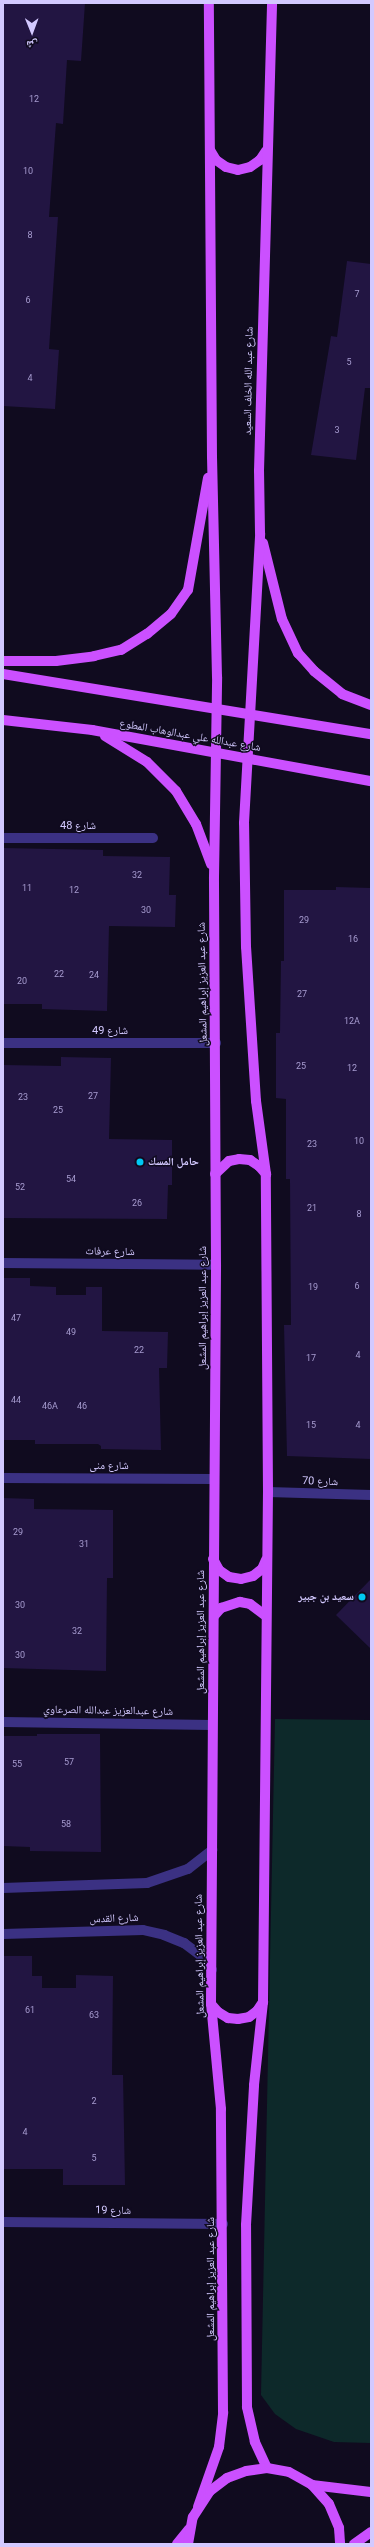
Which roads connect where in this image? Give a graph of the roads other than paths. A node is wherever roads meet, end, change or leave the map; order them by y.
1 (209, 3) edge
2 (272, 3) edge
3 (210, 150) junction
4 (266, 150) junction
5 (212, 456) junction
6 (260, 533) junction
7 (3, 661) edge
8 (3, 674) edge
9 (371, 705) edge
10 (217, 709) junction
11 (250, 714) junction
12 (3, 720) edge
13 (92, 730) junction
14 (371, 734) edge
15 (215, 752) junction
16 (247, 759) junction
17 (371, 781) edge
18 (3, 838) edge
19 (153, 838) dead end
20 (214, 877) junction
21 (3, 1043) edge
22 (216, 1043) junction
23 (215, 1174) junction
24 (266, 1174) junction
25 (3, 1263) edge
26 (216, 1265) junction
27 (3, 1478) edge
28 (214, 1479) junction
29 (268, 1492) junction
30 (371, 1495) edge
31 (267, 1558) junction
32 (213, 1559) junction
33 (214, 1616) junction
34 (266, 1616) junction
35 (3, 1722) edge
36 (212, 1724) junction
37 (212, 1850) junction
38 (3, 1888) edge
39 (3, 1934) edge
40 (212, 1970) junction
41 (263, 2002) junction
42 (211, 2004) junction
43 (3, 2222) edge
44 (223, 2224) junction
45 (267, 2468) junction
46 (312, 2485) junction
47 (371, 2492) edge
48 (198, 2507) junction
49 (189, 2529) junction
50 (371, 2532) edge
51 (177, 2544) edge
52 (188, 2544) edge
53 (340, 2544) edge
54 (354, 2544) edge

1 - 3 main road
2 - 4 main road, شارع عبد الله الخلف السعيد
3 - 4 main road
3 - 5 main road
4 - 6 main road, شارع عبد الله الخلف السعيد
5 - 7 main road
5 - 10 main road
6 - 9 main road
6 - 11 main road, شارع عبد الله الخلف السعيد
8 - 10 main road
10 - 11 main road
10 - 15 main road
11 - 14 main road
11 - 16 main road, شارع عبد الله الخلف السعيد
12 - 13 main road, شارع عبدالله علي عبدالوهاب المطوع
13 - 15 main road, شارع عبدالله علي عبدالوهاب المطوع
13 - 20 main road
15 - 16 main road, شارع عبدالله علي عبدالوهاب المطوع
15 - 20 main road, شارع عبد العزيز إبراهيم المشعل
16 - 17 main road, شارع عبدالله علي عبدالوهاب المطوع
16 - 24 main road
18 - 19 street, شارع 48
20 - 22 main road, شارع عبد العزيز إبراهيم المشعل
21 - 22 street, شارع 49
22 - 23 main road, شارع عبد العزيز إبراهيم المشعل
23 - 24 main road
23 - 26 main road, شارع عبد العزيز إبراهيم المشعل
24 - 29 main road
25 - 26 street, شارع عرفات
26 - 28 main road, شارع عبد العزيز إبراهيم المشعل
27 - 28 street, شارع منى
28 - 32 main road, شارع عبد العزيز إبراهيم المشعل
29 - 30 street, شارع 70
29 - 31 main road
31 - 32 main road
31 - 34 main road
32 - 33 main road, شارع عبد العزيز إبراهيم المشعل
33 - 34 main road
33 - 36 main road, شارع عبد العزيز إبراهيم المشعل
34 - 41 main road
35 - 36 street, شارع عبدالعزيز عبدالله الصرعاوي
36 - 37 main road, شارع عبد العزيز إبراهيم المشعل
37 - 38 street
37 - 40 main road, شارع عبد العزيز إبراهيم المشعل
39 - 40 street, شارع القدس
40 - 42 main road, شارع عبد العزيز إبراهيم المشعل
41 - 42 main road
41 - 45 main road
42 - 44 main road, شارع عبد العزيز إبراهيم المشعل
43 - 44 street, شارع 19
44 - 48 main road, شارع عبد العزيز إبراهيم المشعل
45 - 46 main road
45 - 48 main road
46 - 47 main road
46 - 53 main road
48 - 49 main road
49 - 51 main road
49 - 52 main road
50 - 54 main road

